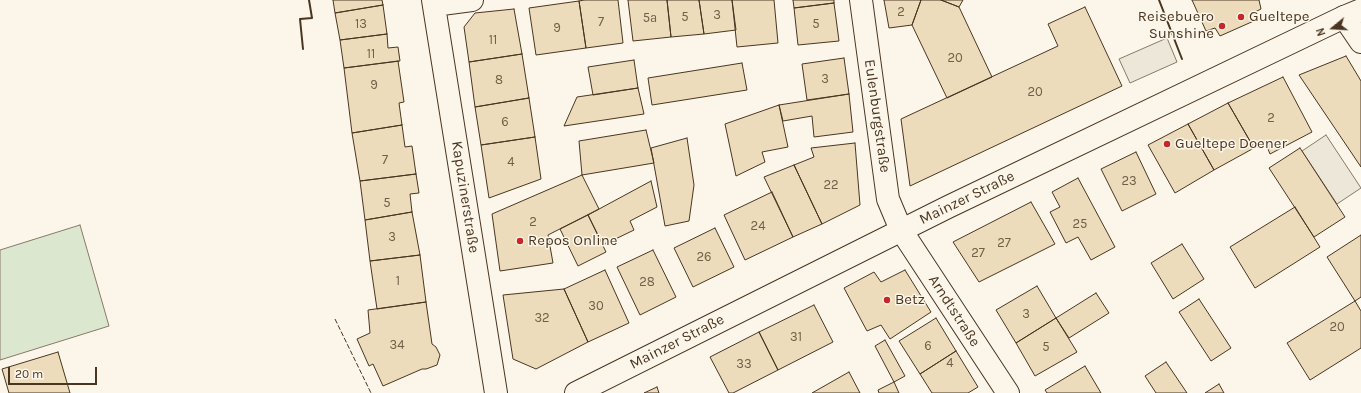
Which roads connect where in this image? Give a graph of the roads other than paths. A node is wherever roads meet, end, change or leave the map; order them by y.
1 (472, 0) edge
2 (861, 0) edge
3 (434, 3) edge
4 (1353, 13) edge
5 (1361, 42) edge
6 (901, 230) junction
7 (496, 393) edge
8 (576, 393) edge
9 (1008, 393) edge

1 - 3 street
2 - 6 street, Eulenburgstraße
3 - 7 street, Kapuzinerstraße
4 - 5 street
4 - 6 street, Mainzer Straße
6 - 8 street, Mainzer Straße
6 - 9 street, Arndtstraße

